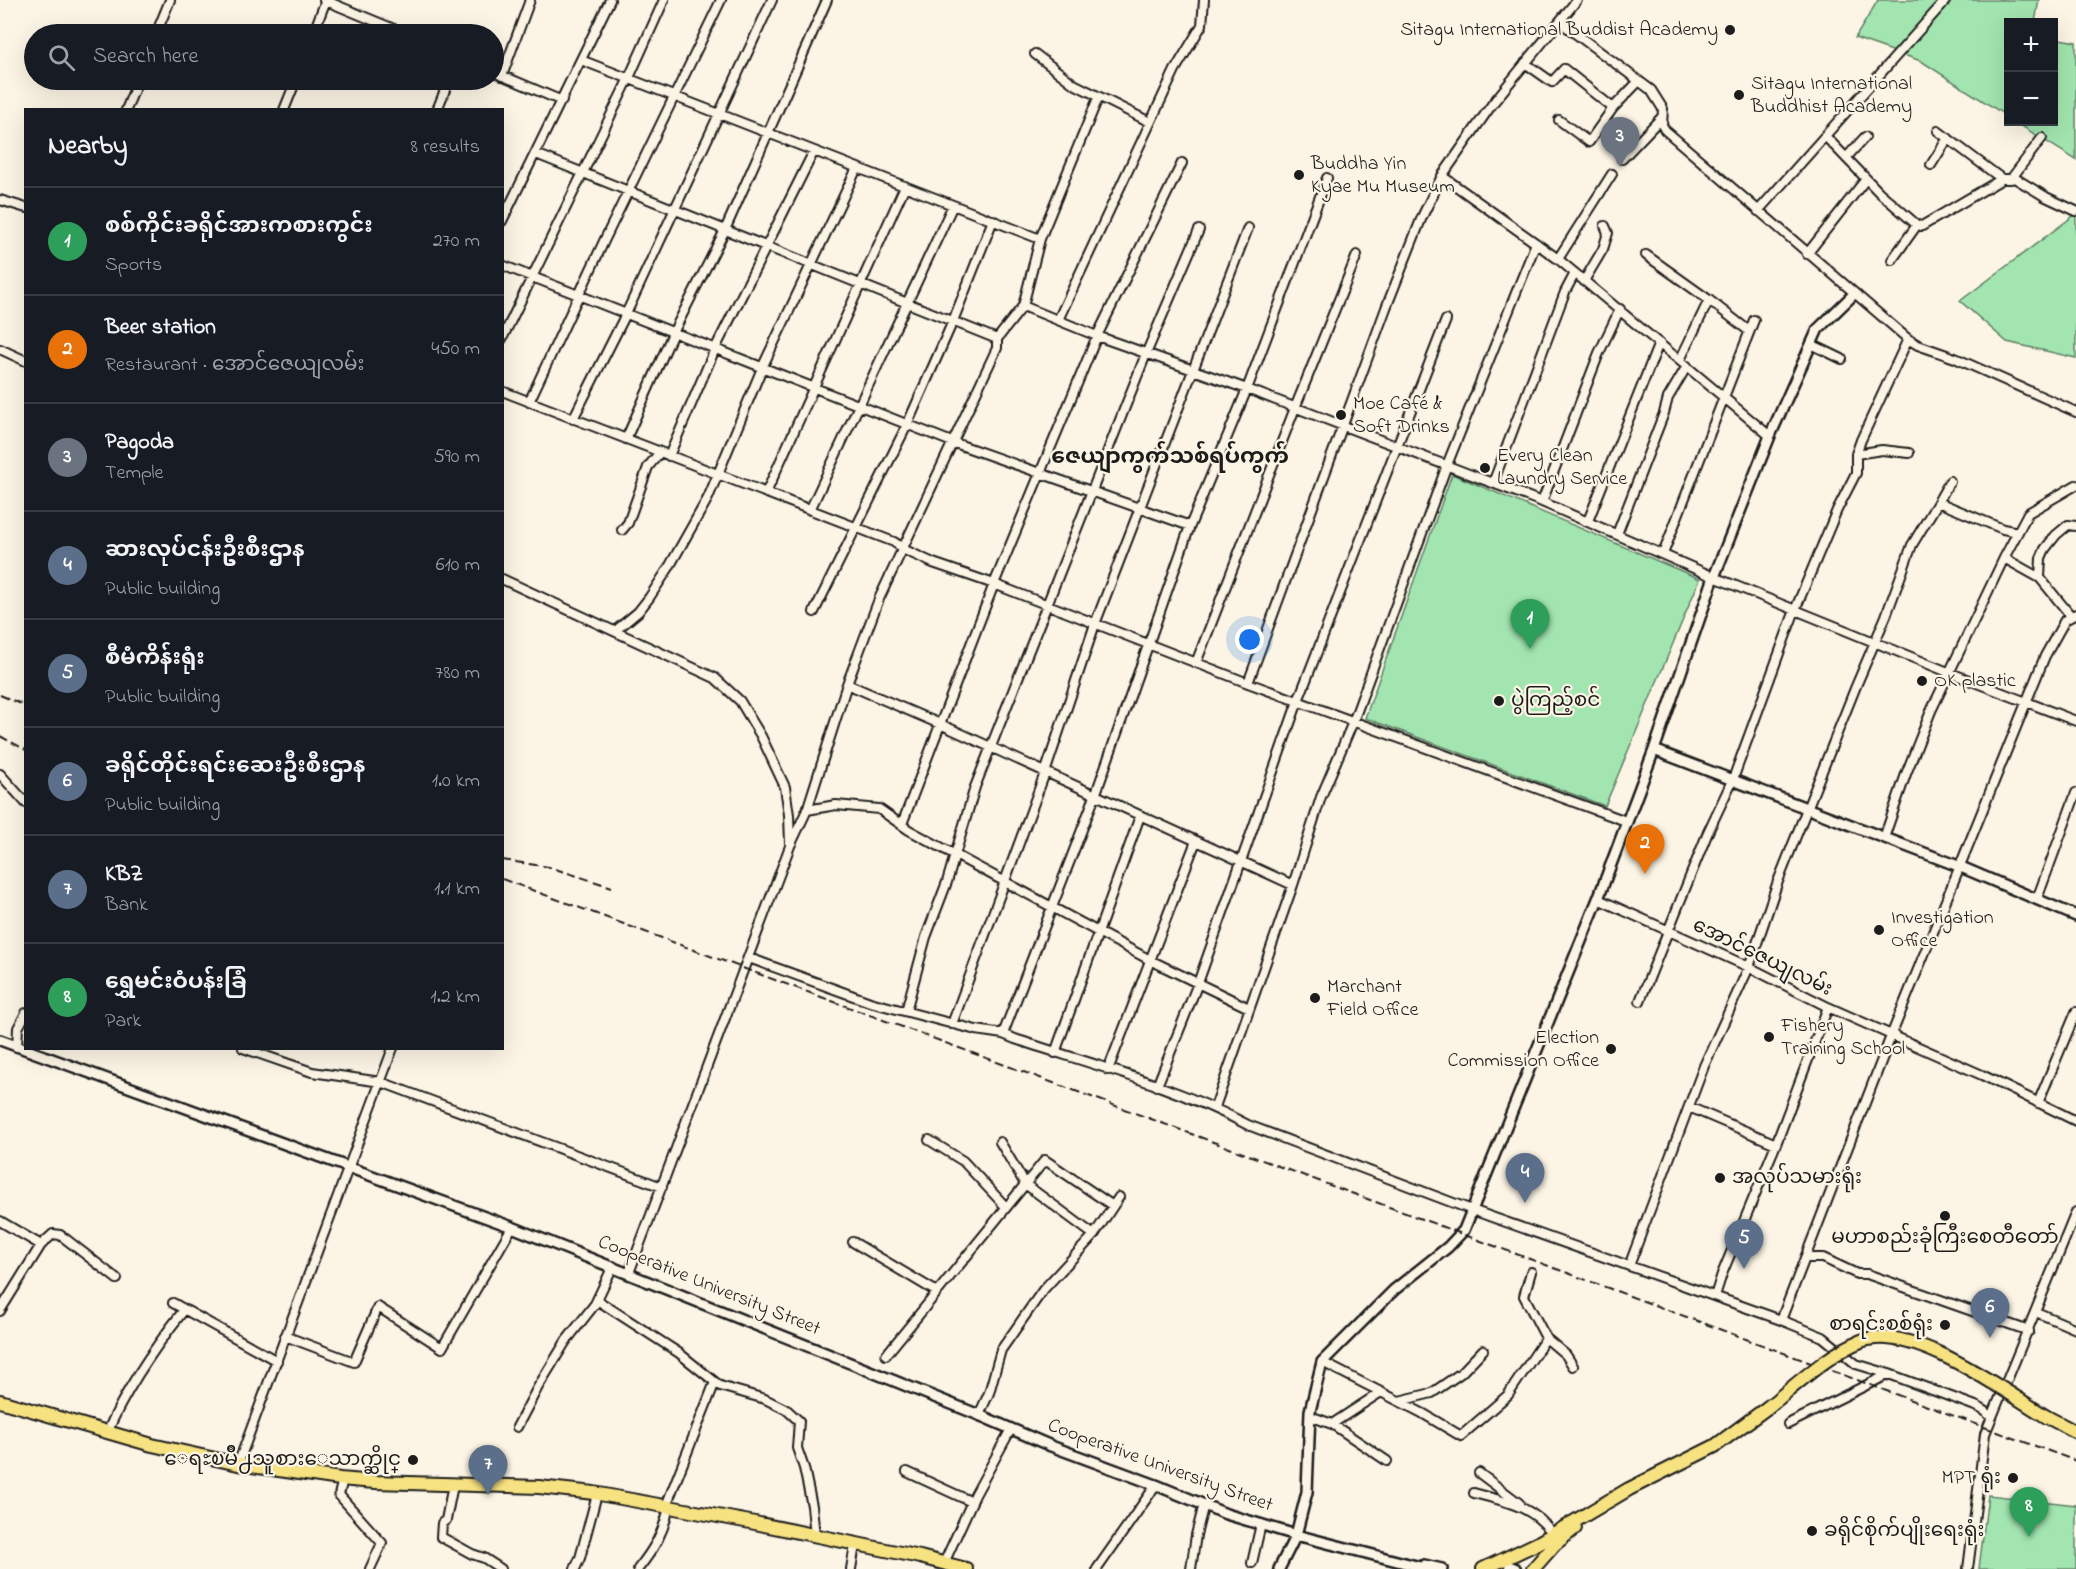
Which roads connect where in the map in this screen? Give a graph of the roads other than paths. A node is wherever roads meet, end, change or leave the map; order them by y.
1 (170, 0) edge
2 (325, 0) edge
3 (530, 0) edge
4 (610, 0) edge
5 (664, 0) edge
6 (721, 0) edge
7 (772, 0) edge
8 (827, 0) edge
9 (1203, 0) edge
10 (1578, 0) edge
11 (1946, 0) edge
12 (1560, 22) junction
13 (160, 24) edge
14 (317, 24) edge
15 (382, 24) edge
16 (1035, 54) dead end
17 (581, 60) junction
18 (1525, 63) junction
19 (504, 71) edge
20 (504, 77) edge
21 (628, 80) junction
22 (1639, 81) junction
23 (134, 90) edge
24 (292, 90) edge
25 (445, 90) edge
26 (673, 97) junction
27 (1098, 98) junction
28 (562, 101) junction
29 (127, 108) edge
30 (285, 108) edge
31 (438, 108) edge
32 (1613, 108) junction
33 (720, 115) junction
34 (1661, 118) junction
35 (1559, 120) dead end
36 (1150, 122) junction
37 (1938, 130) dead end
38 (768, 133) junction
39 (1825, 136) junction
40 (1865, 137) dead end
41 (1948, 138) junction
42 (2042, 138) dead end
43 (814, 151) junction
44 (536, 154) junction
45 (1846, 158) junction
46 (1622, 159) dead end
47 (1182, 162) dead end
48 (1931, 165) dead end
49 (857, 168) junction
50 (583, 173) junction
51 (1612, 174) dead end
52 (1442, 176) junction
53 (2013, 177) junction
54 (1327, 178) dead end
55 (1866, 179) junction
56 (2002, 179) junction
57 (904, 186) junction
58 (627, 192) junction
59 (0, 200) edge
60 (953, 205) junction
61 (24, 207) edge
62 (675, 211) junction
63 (1758, 211) junction
64 (2076, 211) edge
65 (504, 216) edge
66 (993, 220) junction
67 (1917, 225) junction
68 (1605, 226) dead end
69 (1248, 228) dead end
70 (725, 230) junction
71 (1199, 230) dead end
72 (1040, 238) junction
73 (1536, 243) junction
74 (767, 247) junction
75 (1807, 254) junction
76 (1357, 255) dead end
77 (1646, 255) dead end
78 (1558, 259) junction
79 (1892, 260) dead end
80 (811, 265) junction
81 (504, 266) edge
82 (1575, 273) junction
83 (531, 277) junction
84 (1584, 281) junction
85 (860, 284) junction
86 (1854, 294) junction
87 (579, 297) junction
88 (1709, 300) junction
89 (908, 303) junction
90 (1023, 306) junction
91 (1620, 309) junction
92 (626, 314) junction
93 (1058, 320) junction
94 (1446, 320) dead end
95 (1754, 320) dead end
96 (953, 321) junction
97 (1749, 331) junction
98 (673, 333) junction
99 (504, 335) edge
100 (1097, 336) junction
101 (997, 339) junction
102 (1908, 339) junction
103 (1659, 343) junction
104 (1811, 344) junction
105 (0, 349) edge
106 (715, 349) junction
107 (1146, 354) junction
108 (1842, 359) dead end
109 (24, 360) edge
110 (1683, 363) junction
111 (762, 368) junction
112 (1192, 370) junction
113 (814, 388) junction
114 (1247, 389) junction
115 (504, 392) edge
116 (1723, 397) junction
117 (529, 402) junction
118 (857, 405) junction
119 (1295, 408) junction
120 (2076, 412) edge
121 (573, 419) junction
122 (907, 425) junction
123 (1343, 425) junction
124 (1770, 436) junction
125 (626, 439) junction
126 (952, 442) junction
127 (1398, 446) junction
128 (660, 452) junction
129 (1909, 453) dead end
130 (1856, 454) junction
131 (669, 456) junction
132 (1447, 465) junction
133 (717, 474) junction
134 (1041, 474) junction
135 (1950, 481) dead end
136 (1493, 483) junction
137 (2076, 485) edge
138 (1091, 491) junction
139 (765, 493) junction
140 (1542, 502) junction
141 (1938, 502) junction
142 (1140, 508) junction
143 (810, 510) junction
144 (1588, 521) junction
145 (1190, 526) junction
146 (2076, 526) edge
147 (855, 527) junction
148 (622, 530) dead end
149 (2018, 532) junction
150 (1617, 534) junction
151 (902, 548) junction
152 (1663, 554) junction
153 (2004, 558) junction
154 (1714, 577) junction
155 (2040, 578) junction
156 (504, 580) edge
157 (994, 584) junction
158 (1046, 606) junction
159 (1795, 610) junction
160 (814, 612) dead end
161 (2073, 615) edge
162 (1095, 624) junction
163 (615, 631) junction
164 (1875, 641) junction
165 (1148, 644) junction
166 (1196, 663) junction
167 (1948, 672) junction
168 (1248, 683) junction
169 (847, 684) junction
170 (1298, 701) junction
171 (2026, 702) junction
172 (2076, 721) edge
173 (1353, 722) junction
174 (940, 724) junction
175 (990, 749) junction
176 (1654, 750) junction
177 (1045, 773) junction
178 (0, 774) edge
179 (1733, 778) junction
180 (2076, 794) edge
181 (1095, 796) junction
182 (24, 801) edge
183 (1808, 808) junction
184 (807, 810) junction
185 (1140, 816) junction
186 (1626, 821) junction
187 (902, 824) junction
188 (1884, 838) junction
189 (1196, 841) junction
190 (790, 846) junction
191 (956, 855) junction
192 (1240, 862) junction
193 (1961, 867) junction
194 (1005, 882) junction
195 (1293, 885) junction
196 (1598, 899) junction
197 (2037, 899) junction
198 (1052, 907) junction
199 (2076, 916) edge
200 (1098, 932) junction
201 (1669, 932) junction
202 (749, 958) junction
203 (1150, 960) junction
204 (1749, 967) junction
205 (1198, 983) junction
206 (1640, 1001) dead end
207 (1828, 1007) junction
208 (1249, 1008) junction
209 (906, 1011) junction
210 (2076, 1012) edge
211 (24, 1017) edge
212 (952, 1024) junction
213 (1004, 1034) junction
214 (1892, 1036) junction
215 (0, 1040) edge
216 (17, 1047) junction
217 (24, 1050) edge
218 (25, 1050) edge
219 (249, 1050) edge
220 (392, 1050) edge
221 (1055, 1053) junction
222 (1108, 1070) junction
223 (381, 1082) junction
224 (1157, 1086) junction
225 (2038, 1103) junction
226 (1215, 1107) junction
227 (1689, 1107) junction
228 (2076, 1121) edge
229 (929, 1140) dead end
230 (1000, 1142) dead end
231 (1776, 1144) junction
232 (349, 1167) junction
233 (1025, 1184) junction
234 (662, 1187) junction
235 (1119, 1197) dead end
236 (1113, 1206) junction
237 (1006, 1207) junction
238 (1472, 1210) junction
239 (2076, 1212) edge
240 (0, 1221) edge
241 (512, 1227) junction
242 (1094, 1235) junction
243 (853, 1242) dead end
244 (40, 1245) junction
245 (1805, 1258) junction
246 (613, 1266) junction
247 (1629, 1266) junction
248 (1531, 1272) dead end
249 (629, 1273) junction
250 (117, 1279) dead end
251 (937, 1292) junction
252 (1715, 1296) junction
253 (597, 1300) junction
254 (173, 1303) dead end
255 (184, 1310) junction
256 (0, 1311) edge
257 (2036, 1312) junction
258 (1781, 1320) junction
259 (2076, 1329) edge
260 (2029, 1331) junction
261 (285, 1336) junction
262 (1546, 1338) junction
263 (1484, 1350) dead end
264 (886, 1355) dead end
265 (277, 1360) junction
266 (1322, 1362) junction
267 (1573, 1366) dead end
268 (1889, 1374) junction
269 (716, 1382) junction
270 (1381, 1392) junction
271 (0, 1401) edge
272 (1399, 1401) junction
273 (979, 1415) junction
274 (1310, 1416) junction
275 (1991, 1417) junction
276 (1788, 1424) dead end
277 (1332, 1425) junction
278 (518, 1427) dead end
279 (1011, 1429) junction
280 (2076, 1432) edge
281 (107, 1433) junction
282 (1387, 1461) dead end
283 (238, 1464) junction
284 (907, 1472) dead end
285 (1479, 1473) dead end
286 (343, 1479) junction
287 (453, 1485) junction
288 (1156, 1485) junction
289 (1474, 1492) dead end
290 (597, 1494) junction
291 (972, 1502) junction
292 (1204, 1504) junction
293 (1605, 1504) junction
294 (667, 1506) junction
295 (1525, 1508) junction
296 (1261, 1524) junction
297 (1296, 1534) junction
298 (1553, 1534) junction
299 (815, 1536) junction
300 (855, 1545) junction
301 (1404, 1562) junction
302 (944, 1563) junction
303 (1252, 1563) dead end
304 (1486, 1566) edge
305 (1512, 1568) edge
306 (370, 1569) edge
307 (501, 1569) edge
308 (575, 1569) edge
309 (638, 1569) edge
310 (851, 1569) edge
311 (966, 1569) edge
312 (1097, 1569) edge
313 (1191, 1569) edge
314 (1279, 1569) edge
315 (1428, 1569) edge
316 (1442, 1569) edge
317 (1533, 1569) edge
318 (1968, 1569) edge

1 - 13 street
2 - 14 street
2 - 15 street
3 - 19 street
4 - 17 street
5 - 21 street
6 - 26 street
7 - 33 street
8 - 38 street
9 - 36 street
10 - 12 street
11 - 39 street
12 - 18 street
12 - 22 street
16 - 27 street
17 - 21 street
17 - 28 street
18 - 32 street
18 - 52 street
20 - 28 street
21 - 26 street
21 - 50 street
22 - 32 street
22 - 34 street
23 - 29 street
24 - 30 street
25 - 31 street
26 - 33 street
26 - 58 street
27 - 36 street
27 - 72 street
28 - 44 street
32 - 35 street
33 - 38 street
33 - 62 street
34 - 46 street
34 - 63 street
36 - 93 street
37 - 41 street
38 - 43 street
38 - 70 street
39 - 45 street
39 - 63 street
40 - 45 street
41 - 48 street
41 - 56 street
42 - 53 street
43 - 49 street
43 - 74 street
44 - 50 street
44 - 65 street
45 - 55 street
47 - 100 street
49 - 57 street
49 - 80 street
50 - 58 street
50 - 83 street
51 - 78 street
52 - 73 street
52 - 123 street
53 - 56 street
53 - 64 street
54 - 114 street
55 - 67 street
55 - 75 street
56 - 67 street
57 - 60 street
57 - 85 street
58 - 62 street
58 - 87 street
59 - 61 street
60 - 66 street
60 - 89 street
62 - 70 street
62 - 92 street
63 - 75 street
66 - 72 street
66 - 96 street
67 - 79 street
68 - 84 street
69 - 112 street
70 - 74 street
70 - 98 street
71 - 107 street
72 - 90 street
73 - 78 street
73 - 132 street
74 - 80 street
74 - 106 street
75 - 86 street
76 - 119 street
77 - 88 street
78 - 82 street
80 - 85 street
80 - 111 street
81 - 83 street
82 - 84 street
82 - 136 street
83 - 87 street
83 - 99 street
84 - 91 street
85 - 89 street
85 - 113 street
86 - 102 street
86 - 104 street
87 - 92 street
87 - 117 street
88 - 97 street
88 - 110 street
89 - 96 street
89 - 118 street
90 - 93 street
90 - 101 street
91 - 103 street
91 - 140 street
92 - 98 street
92 - 121 street
93 - 100 street
94 - 127 street
95 - 97 street
96 - 101 street
96 - 122 street
97 - 116 street
98 - 106 street
98 - 125 street
100 - 107 street
100 - 134 street
101 - 126 street
102 - 120 street
102 - 130 street
103 - 110 street
103 - 144 street
104 - 108 street
104 - 124 street
105 - 109 street
106 - 111 street
106 - 131 street
107 - 112 street
107 - 138 street
110 - 116 street
110 - 150 street
111 - 113 street
111 - 133 street
112 - 114 street
112 - 142 street
113 - 118 street
113 - 139 street
114 - 119 street
114 - 145 street
115 - 117 street
116 - 124 street
116 - 152 street
117 - 121 street
118 - 122 street
118 - 143 street
119 - 123 street
119 - 166 street
121 - 125 street
122 - 126 street
122 - 147 street
123 - 127 street
123 - 168 street
124 - 154 street
125 - 128 street
126 - 134 street
126 - 151 street
127 - 132 street
127 - 170 street
128 - 131 street
128 - 148 street
129 - 130 street
130 - 159 street
131 - 133 street
132 - 136 street
132 - 173 street
133 - 139 street
133 - 163 street
134 - 138 street
134 - 157 street
135 - 141 street
136 - 140 street
137 - 149 street
138 - 142 street
138 - 158 street
139 - 143 street
140 - 144 street
141 - 149 street
141 - 164 street
142 - 145 street
142 - 162 street
143 - 147 street
144 - 150 street
145 - 165 street
146 - 155 street
147 - 151 street
147 - 160 street
149 - 153 street
150 - 152 street
151 - 157 street
151 - 169 street
152 - 154 street
153 - 155 street
153 - 167 street
154 - 159 street
154 - 176 street
155 - 161 street
156 - 163 street
157 - 158 street
157 - 174 street
158 - 162 street
158 - 175 street
159 - 164 street
159 - 179 street
161 - 171 street
162 - 165 street
162 - 177 street
163 - 190 street
164 - 167 street
164 - 183 street
165 - 166 street
165 - 181 street
166 - 168 street
167 - 171 street
167 - 188 street
168 - 170 street
169 - 174 street
169 - 184 street
170 - 173 street
170 - 192 street
171 - 172 street
171 - 193 street
173 - 186 street
173 - 195 street
174 - 175 street
174 - 187 street
175 - 177 street
175 - 191 street
176 - 179 street
176 - 186 street
177 - 181 street
177 - 194 street
178 - 182 street
179 - 183 street
179 - 201 street
180 - 197 street
181 - 185 street
181 - 198 street
183 - 188 street
183 - 204 street
184 - 187 street
184 - 190 street
185 - 189 street
185 - 200 street
186 - 196 street
187 - 191 street
188 - 193 street
189 - 192 street
189 - 203 street
190 - 202 street
191 - 194 street
191 - 209 street
192 - 195 street
192 - 205 street
193 - 197 street
193 - 214 street
194 - 198 street
194 - 212 street
195 - 208 street
196 - 201 street, အောင်ဇေယျလမ်း
196 - 238 street
197 - 199 street
198 - 200 street
198 - 213 street
200 - 203 street
200 - 221 street
201 - 204 street, အောင်ဇေယျလမ်း
201 - 206 street
202 - 209 street
202 - 234 street
203 - 205 street
203 - 222 street
204 - 207 street, အောင်ဇေယျလမ်း
204 - 227 street
205 - 208 street
205 - 224 street
207 - 214 street, အောင်ဇေယျလမ်း
207 - 231 street
208 - 226 street
209 - 212 street
210 - 225 street
211 - 216 street
212 - 213 street
213 - 221 street
214 - 225 street, အောင်ဇေယျလမ်း
214 - 245 street
215 - 216 street, Cooperative University Street
216 - 217 street, Cooperative University Street
218 - 232 street, Cooperative University Street
219 - 223 street
220 - 223 street
221 - 222 street
222 - 224 street
223 - 232 street
223 - 234 street
224 - 226 street
225 - 228 street, အောင်ဇေယျလမ်း
226 - 238 street
227 - 231 street
227 - 247 street
229 - 237 street
230 - 233 street
231 - 252 street
232 - 241 street, Cooperative University Street
232 - 261 street
233 - 236 street
233 - 237 street
233 - 242 street
234 - 249 street
235 - 236 street
236 - 242 street
237 - 251 street
238 - 247 street
238 - 266 street
239 - 257 street
240 - 244 street
241 - 246 street, Cooperative University Street
241 - 261 street
242 - 273 street
243 - 251 street
244 - 250 street
244 - 256 street
245 - 258 street
245 - 260 street
246 - 249 street, Cooperative University Street
246 - 253 street
247 - 252 street
248 - 262 street
249 - 273 street, Cooperative University Street
251 - 264 street
252 - 258 street
253 - 269 street
253 - 278 street
254 - 255 street
255 - 265 street
255 - 281 street
257 - 259 street
257 - 260 street
258 - 268 street
260 - 275 street
261 - 265 street
262 - 267 street
262 - 272 street
263 - 272 street
265 - 283 street
266 - 270 street
266 - 274 street
268 - 275 street
268 - 276 street
269 - 294 street
269 - 299 street
270 - 272 street
270 - 277 street
271 - 281 highway
273 - 279 street, Cooperative University Street
274 - 277 street
274 - 297 street
275 - 318 street
277 - 282 street
279 - 288 street, Cooperative University Street
279 - 291 street
280 - 293 highway, bridge
281 - 283 highway
283 - 286 highway
284 - 291 street
285 - 295 street
286 - 287 highway
286 - 306 street
287 - 290 highway
287 - 307 street
288 - 292 street, Cooperative University Street
288 - 312 street
289 - 295 street
290 - 294 highway
290 - 308 street
291 - 302 street
292 - 296 street, Cooperative University Street
292 - 313 street
293 - 298 highway
293 - 317 highway
294 - 299 highway
294 - 309 street
295 - 298 street
296 - 297 street, Cooperative University Street
296 - 303 street
297 - 301 street, Cooperative University Street
297 - 314 street
298 - 304 highway
299 - 300 highway
300 - 302 highway
300 - 310 street
301 - 315 street, Cooperative University Street
301 - 316 street, Cooperative University Street
302 - 311 highway
304 - 305 highway

